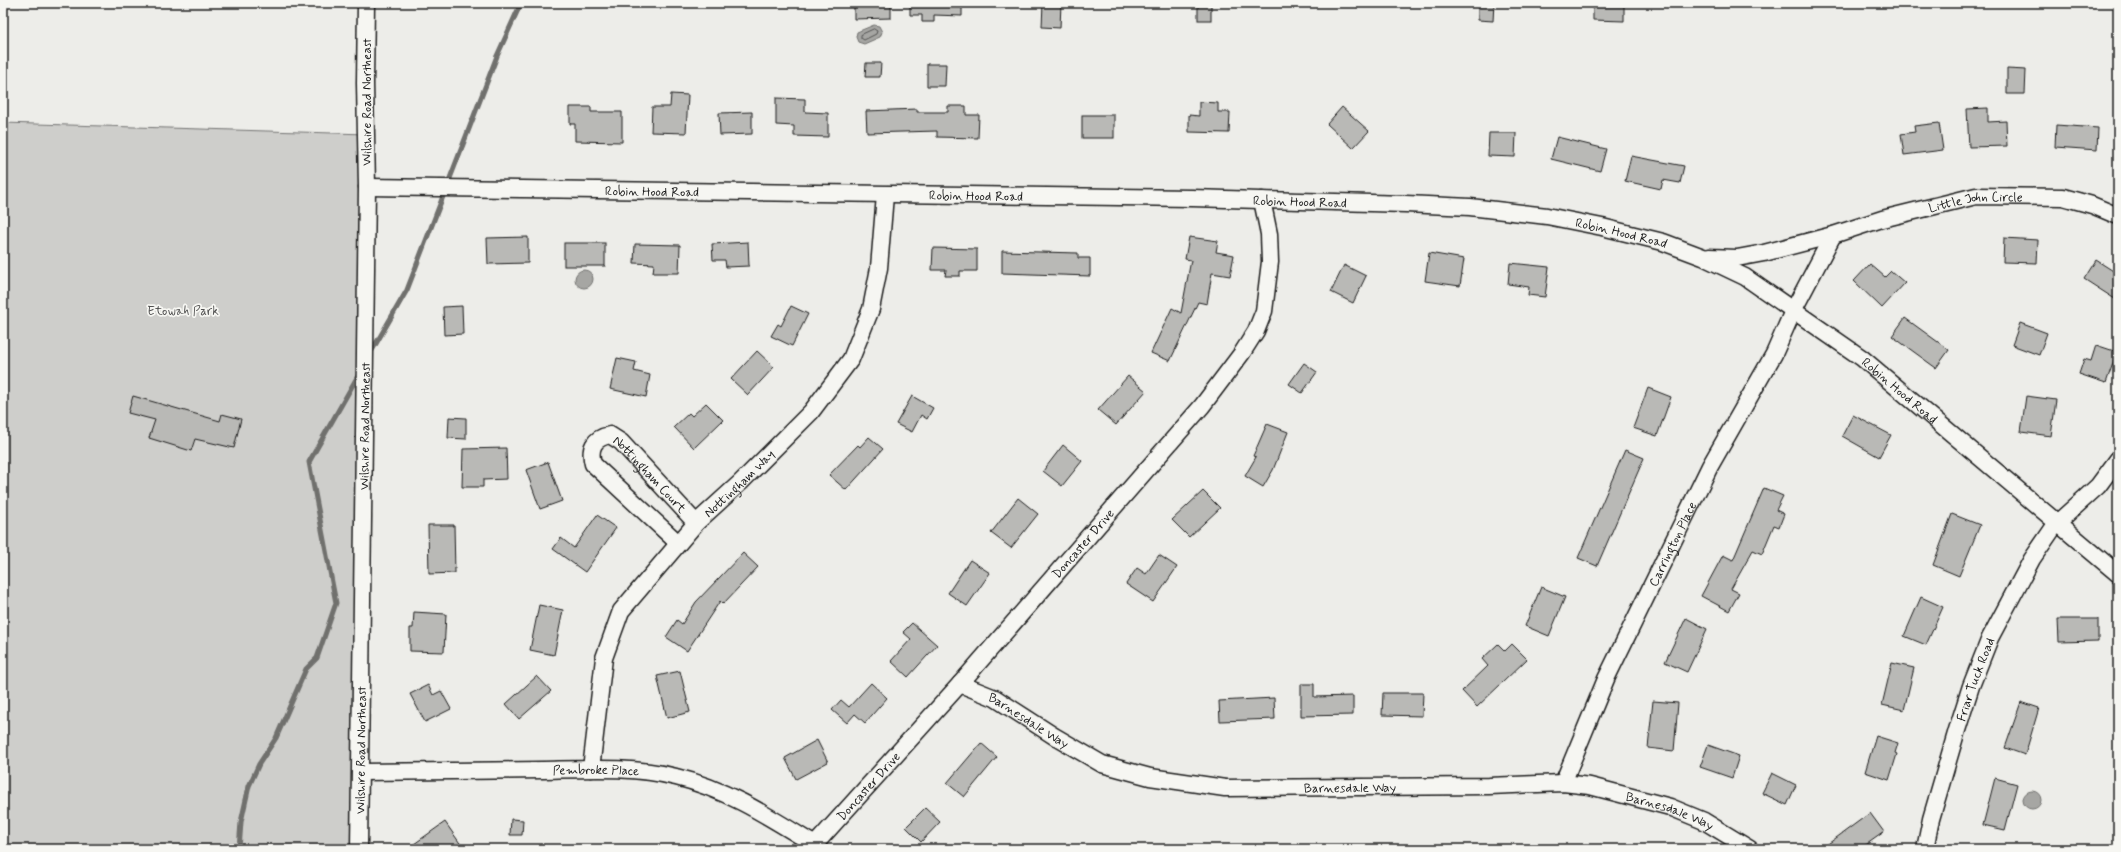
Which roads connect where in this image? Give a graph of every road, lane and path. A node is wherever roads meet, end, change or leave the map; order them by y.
1 (366, 3) edge
2 (367, 187) junction
3 (885, 195) junction
4 (1262, 200) junction
5 (2118, 216) edge
6 (1834, 235) junction
7 (1703, 257) junction
8 (1793, 311) junction
9 (2118, 459) edge
10 (696, 523) junction
11 (2056, 524) junction
12 (677, 542) junction
13 (2118, 574) edge
14 (960, 684) junction
15 (591, 769) junction
16 (361, 772) junction
17 (1562, 783) junction
18 (813, 847) edge
19 (359, 849) edge
20 (1750, 849) edge
21 (1925, 849) edge

1 - 2 street, Wilshire Road Northeast
2 - 3 street, Robin Hood Road
2 - 16 street, Wilshire Road Northeast
3 - 4 street, Robin Hood Road
3 - 10 street, Nottingham Way
4 - 7 street, Robin Hood Road
4 - 14 street, Doncaster Drive
5 - 6 street, Little John Circle
6 - 7 street, Little John Circle
6 - 8 street
7 - 8 street, Robin Hood Road
8 - 11 street, Robin Hood Road
8 - 17 street, Carrington Place
9 - 11 street
10 - 12 street, Nottingham Way
10 - 12 street, Nottingham Court
11 - 13 street, Robin Hood Road
11 - 21 street, Friar Tuck Road
12 - 15 street, Nottingham Way
14 - 17 street, Barnesdale Way
14 - 18 street, Doncaster Drive
15 - 16 street, Pembroke Place
15 - 18 street, Pembroke Place
16 - 19 street, Wilshire Road Northeast
17 - 20 street, Barnesdale Way

